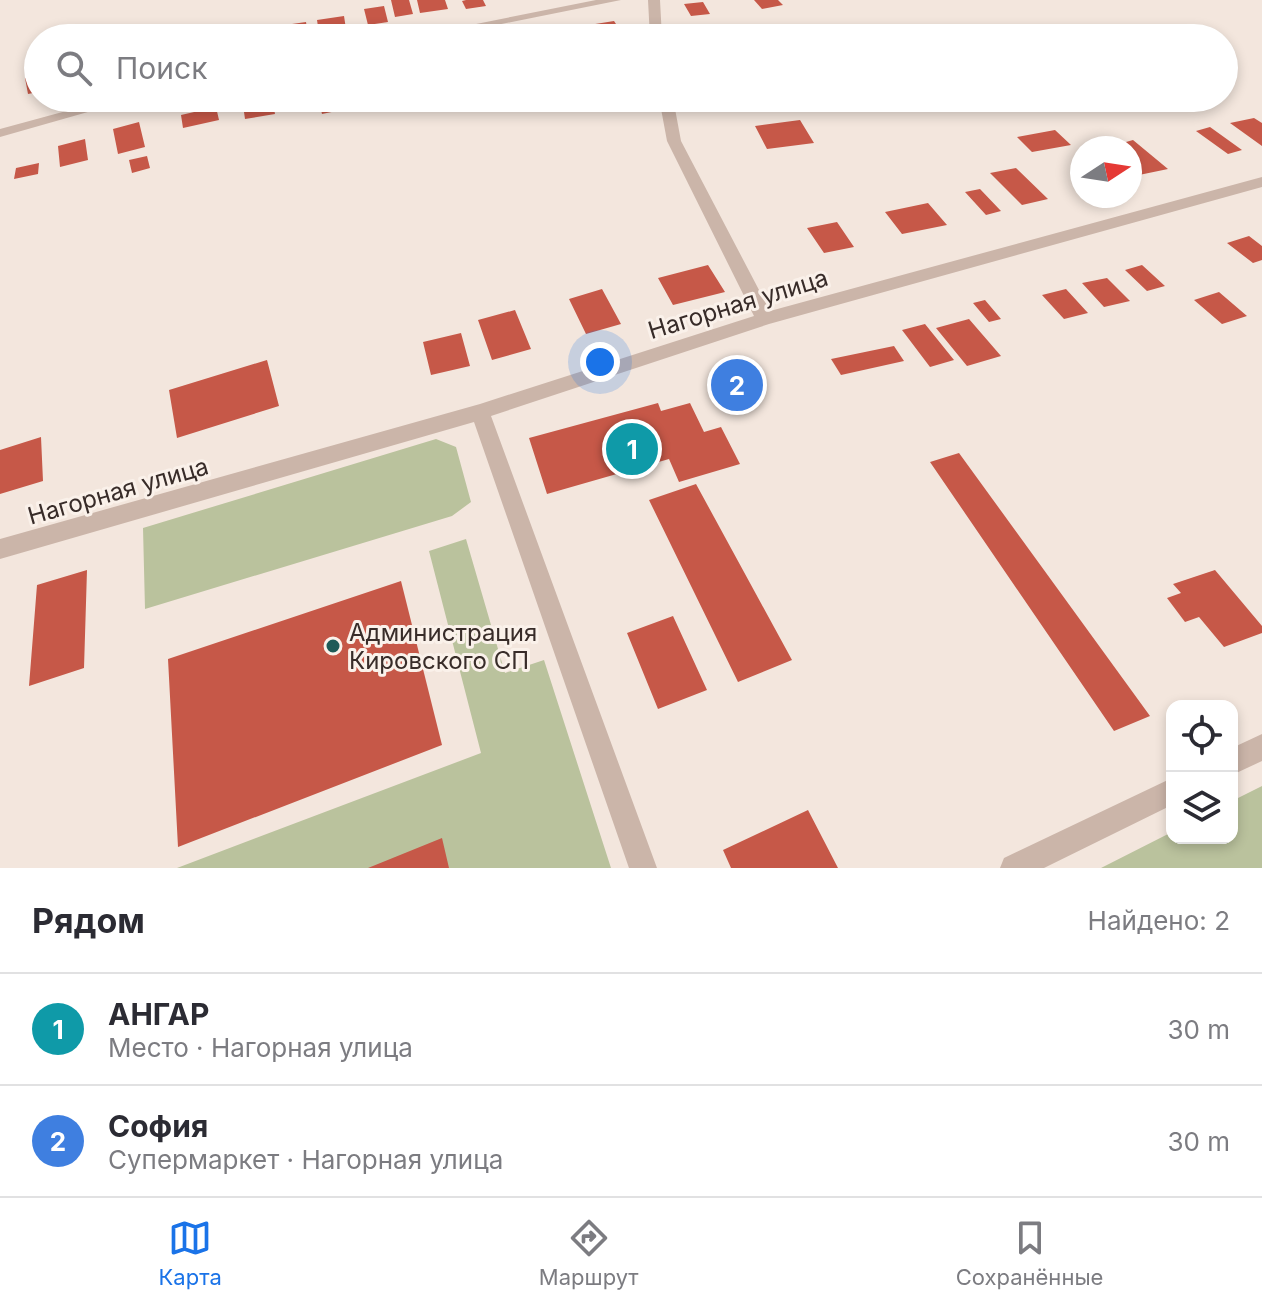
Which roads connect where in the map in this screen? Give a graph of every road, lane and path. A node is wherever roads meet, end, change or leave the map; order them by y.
1 (615, 0) edge
2 (654, 0) edge
3 (487, 24) edge
4 (655, 24) edge
5 (78, 112) edge
6 (669, 112) edge
7 (0, 133) edge
8 (1262, 182) edge
9 (765, 319) junction
10 (480, 412) junction
11 (0, 549) edge
12 (1262, 747) edge
13 (1238, 759) edge
14 (1166, 794) edge
15 (643, 868) edge
16 (1014, 868) edge

1 - 3 street
2 - 4 street
5 - 7 street
6 - 9 street
8 - 9 street, Нагорная улица
9 - 10 street, Нагорная улица
10 - 11 street, Нагорная улица
10 - 15 street
12 - 13 street
14 - 16 street

